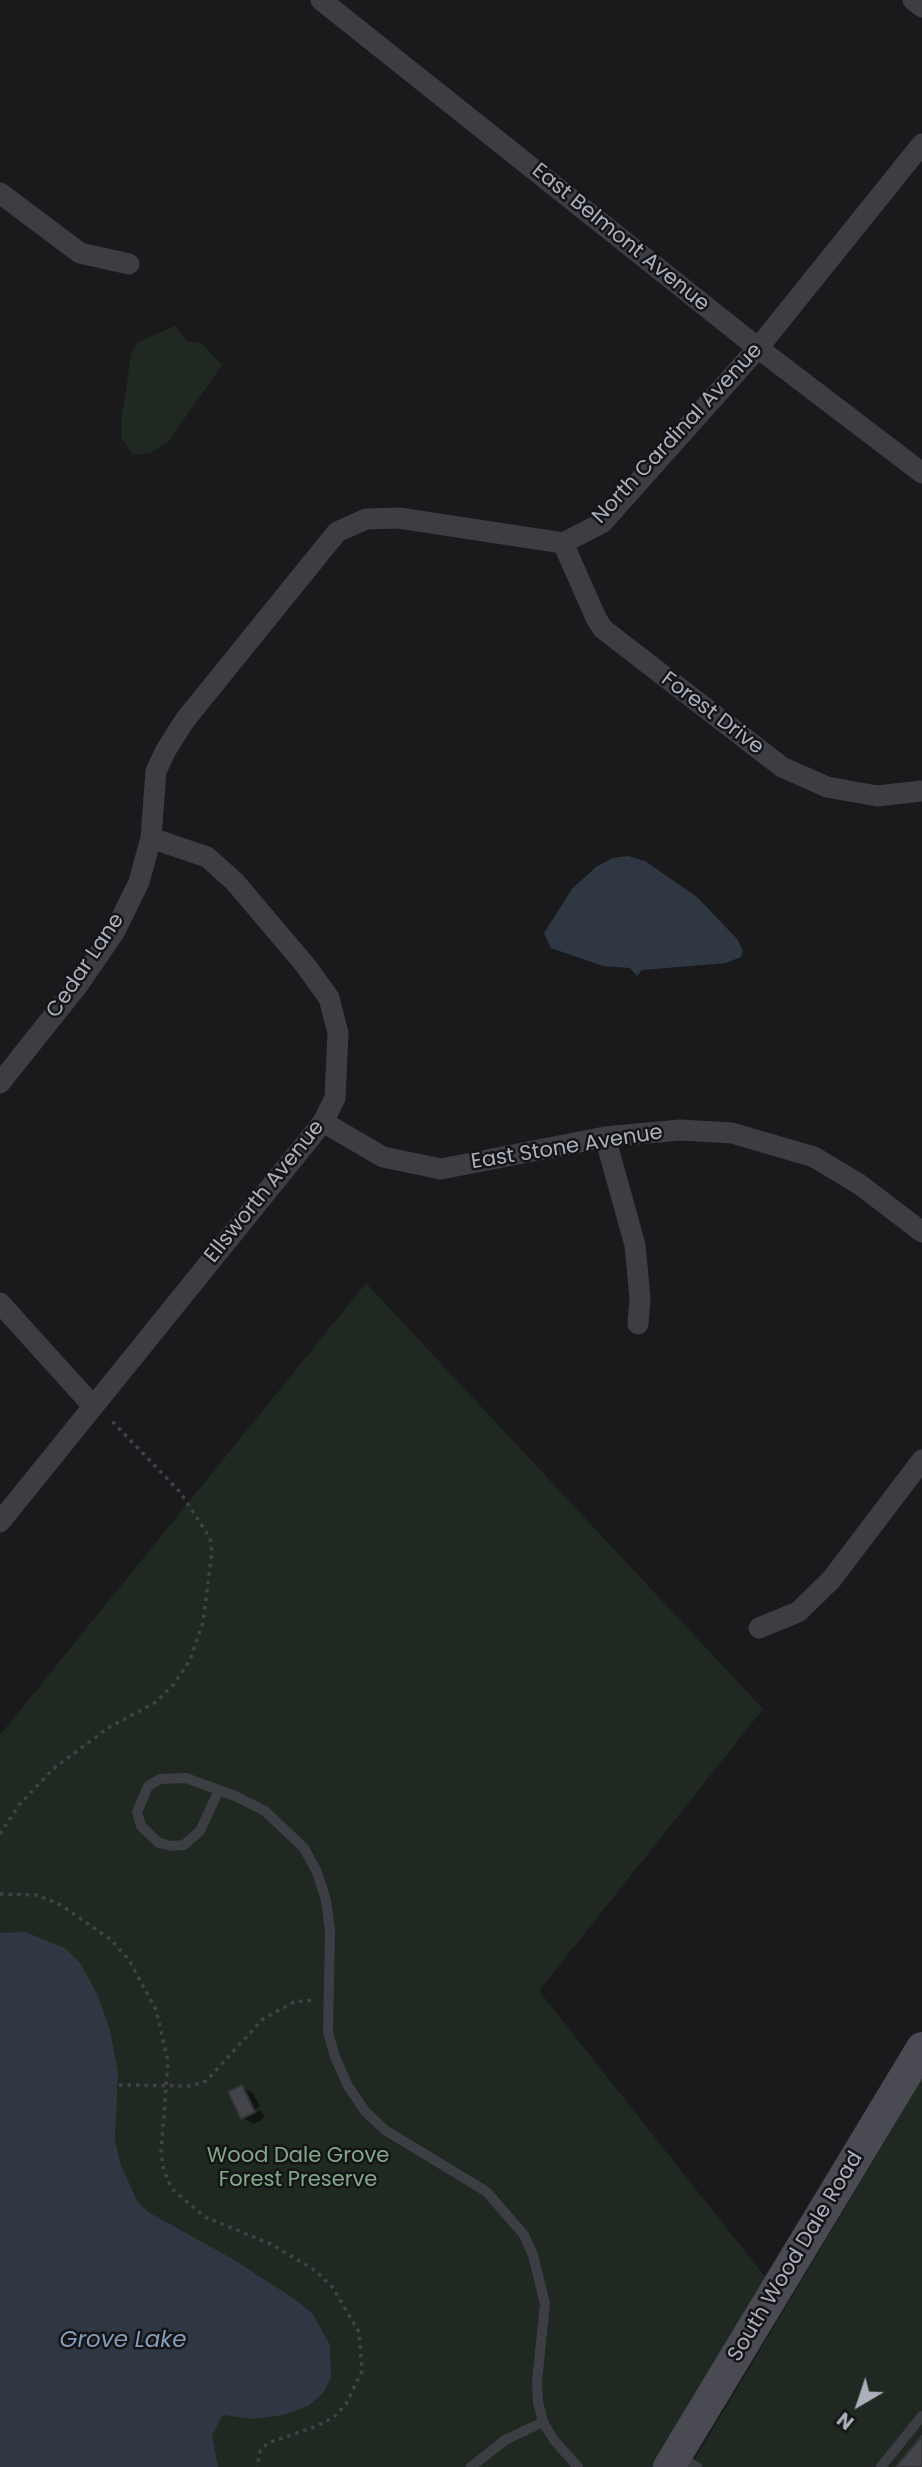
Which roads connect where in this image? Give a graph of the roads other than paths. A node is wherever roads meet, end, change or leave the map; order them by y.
1 (321, 0) edge
2 (913, 0) edge
3 (922, 7) edge
4 (922, 144) edge
5 (0, 192) edge
6 (129, 264) dead end
7 (758, 348) junction
8 (922, 473) edge
9 (563, 543) junction
10 (922, 791) edge
11 (151, 838) junction
12 (0, 1083) edge
13 (323, 1122) junction
14 (605, 1138) junction
15 (922, 1232) edge
16 (0, 1303) edge
17 (638, 1324) dead end
18 (93, 1406) junction
19 (922, 1460) edge
20 (0, 1522) edge
21 (759, 1628) dead end
22 (219, 1790) junction
23 (922, 2048) edge
24 (922, 2416) edge
25 (543, 2422) junction
26 (681, 2463) edge
27 (471, 2467) edge
28 (578, 2467) edge
29 (881, 2467) edge

1 - 7 street, East Belmont Avenue
2 - 3 street
4 - 7 street, North Cardinal Avenue
5 - 6 street
7 - 8 street, East Belmont Avenue
7 - 9 street, North Cardinal Avenue
9 - 10 street, Forest Drive
9 - 11 street
11 - 12 street, Cedar Lane
11 - 13 street, Ellsworth Avenue
13 - 14 street, East Stone Avenue
13 - 18 street, Ellsworth Avenue
14 - 15 street, East Stone Avenue
14 - 17 street
16 - 18 street
18 - 20 street, Ellsworth Avenue
19 - 21 street
22 - 22 lane
22 - 25 lane
23 - 26 main road, South Wood Dale Road
24 - 29 lane
25 - 27 lane
25 - 28 lane

